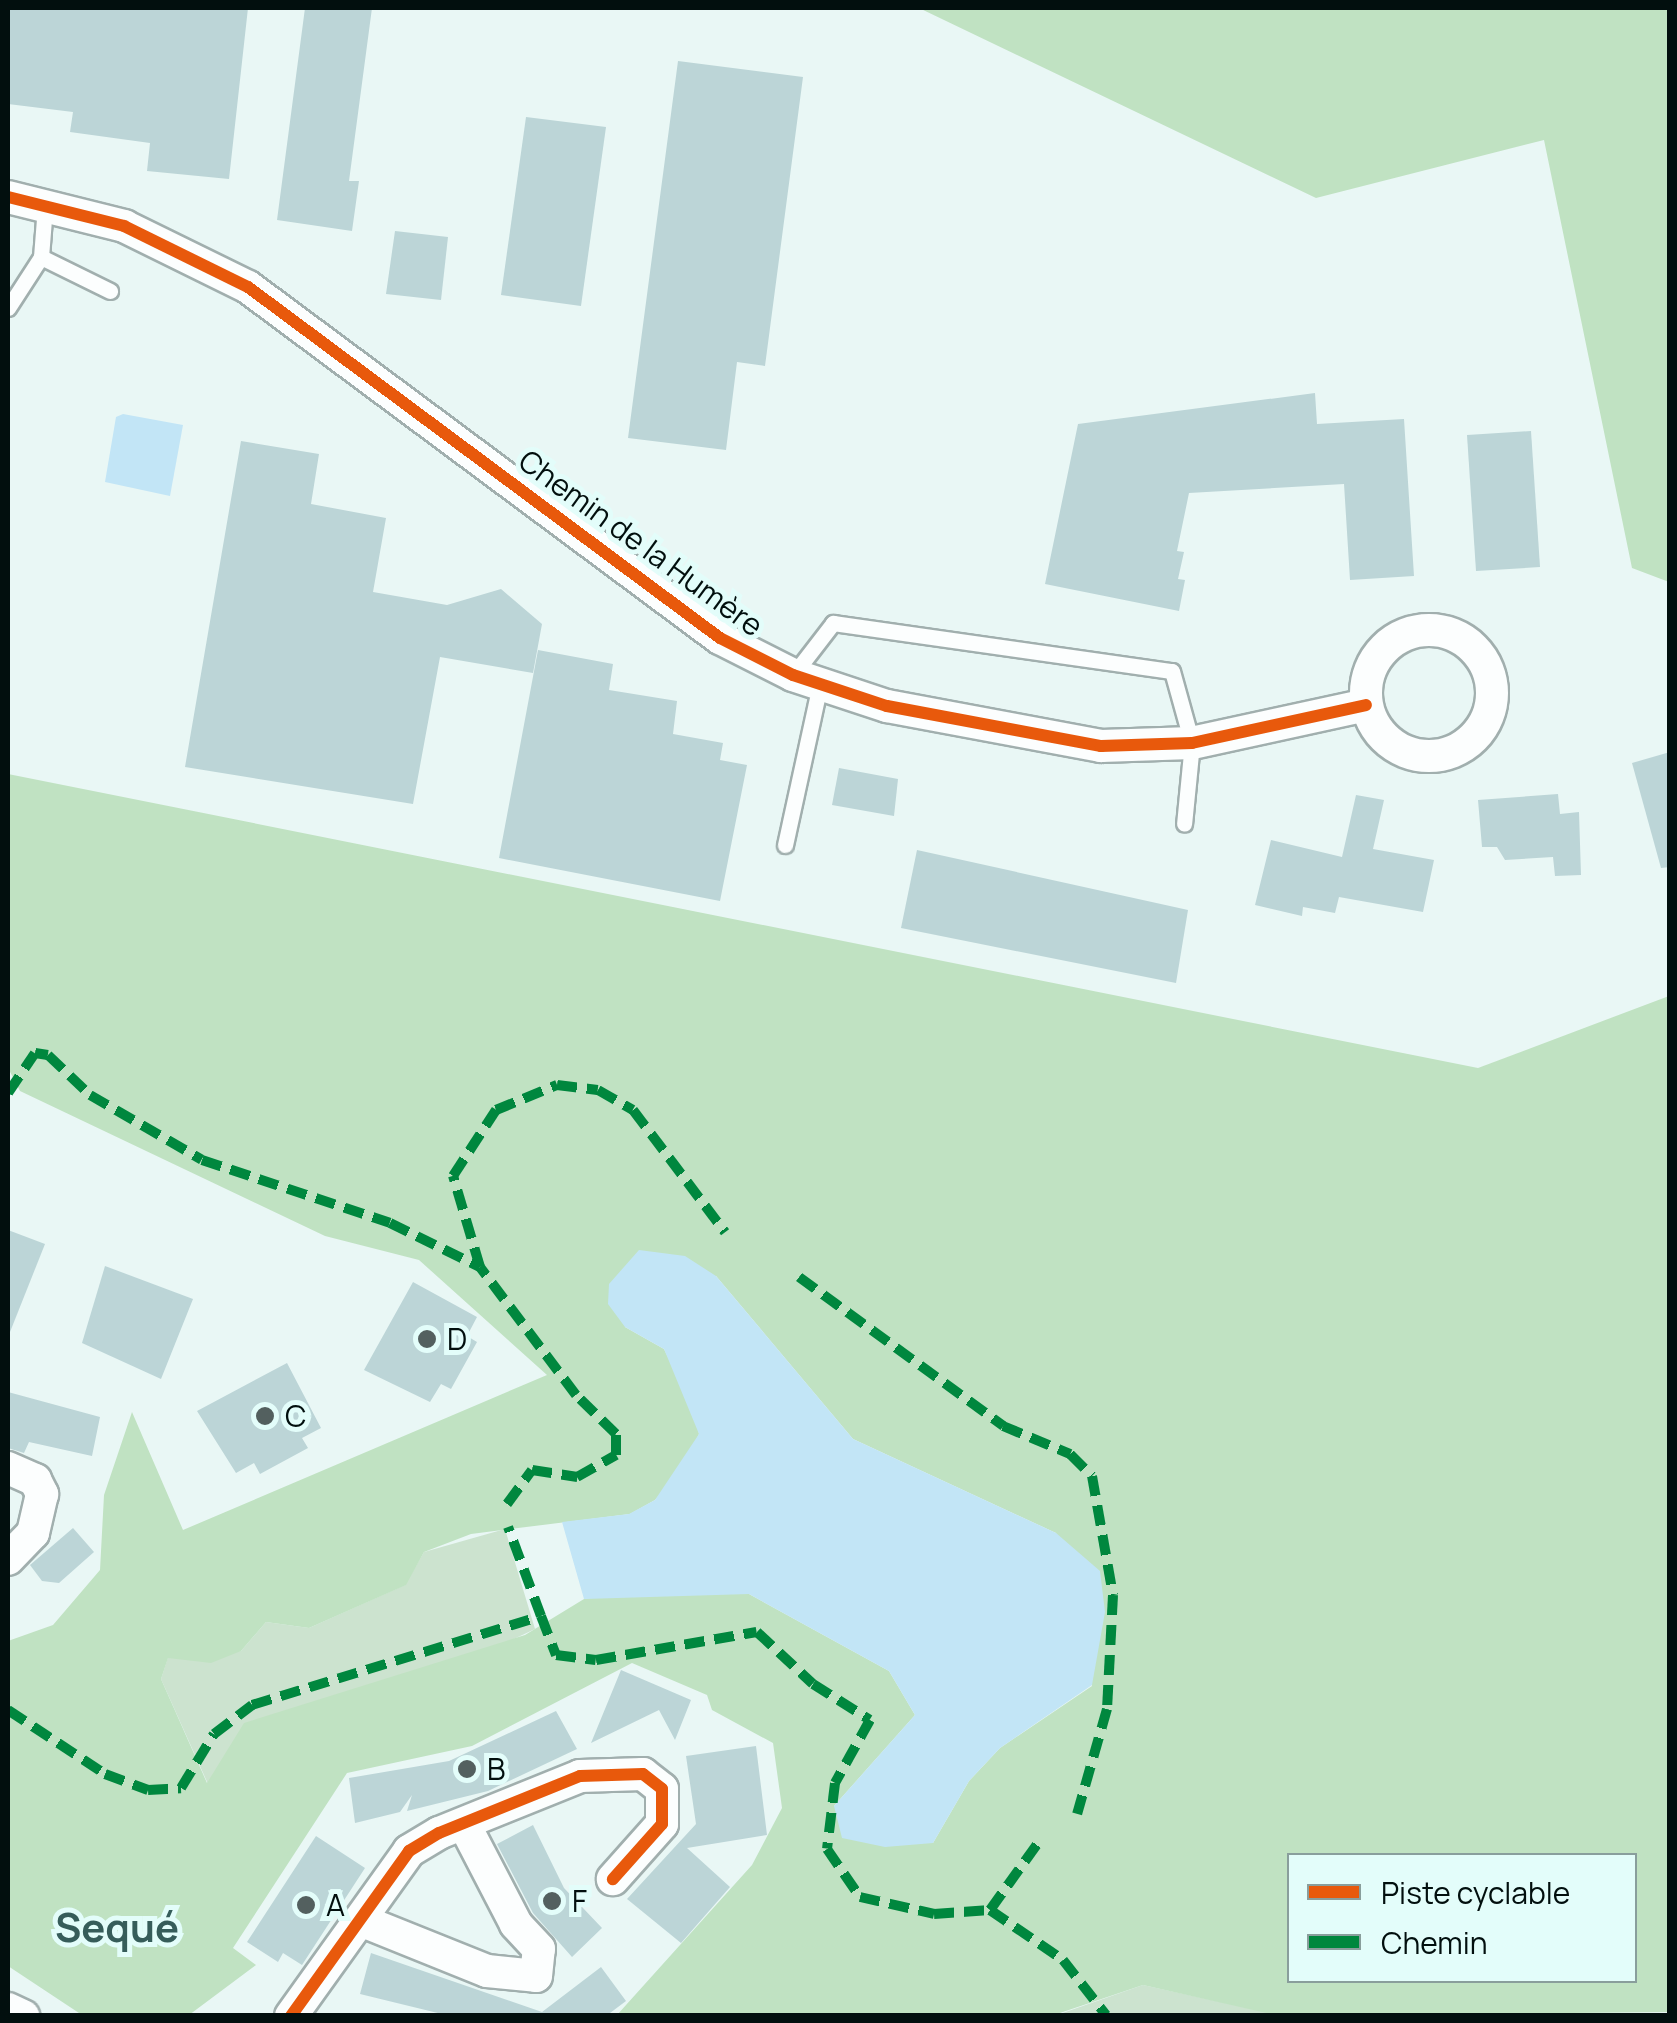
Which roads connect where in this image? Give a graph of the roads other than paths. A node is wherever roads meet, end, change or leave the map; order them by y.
1 (8, 197) edge
2 (46, 206) junction
3 (42, 257) junction
4 (110, 291) dead end
5 (8, 308) edge
6 (806, 680) junction
7 (1366, 704) dead end
8 (1192, 743) junction
9 (1184, 824) dead end
10 (785, 845) dead end
11 (8, 1468) edge
12 (8, 1559) edge
13 (465, 1826) junction
14 (613, 1879) dead end
15 (365, 1922) junction
16 (8, 2009) edge
17 (23, 2016) edge
18 (291, 2016) edge

1 - 2 street, Chemin de la Humère
2 - 3 lane
2 - 6 street, Chemin de la Humère
3 - 4 lane
3 - 5 lane
6 - 8 street, Chemin de la Humère
6 - 8 lane
6 - 10 lane
7 - 8 street, Chemin de la Humère
8 - 9 lane
11 - 12 street
13 - 14 street
13 - 15 street
13 - 15 street
15 - 18 street
16 - 17 street

